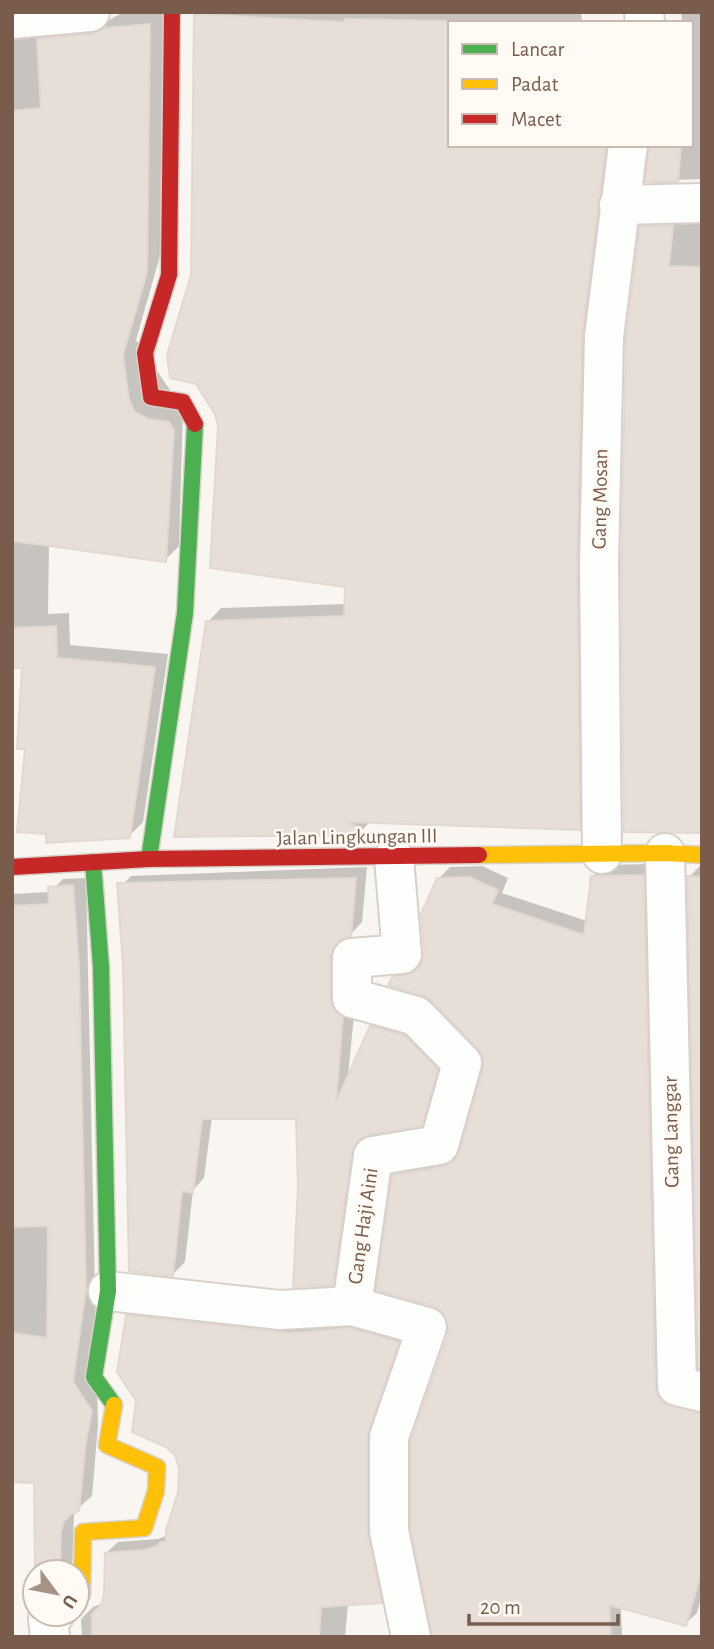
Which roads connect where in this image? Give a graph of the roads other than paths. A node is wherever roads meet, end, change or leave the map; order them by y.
1 (90, 12) edge
2 (172, 12) edge
3 (12, 19) edge
4 (628, 147) edge
5 (702, 203) edge
6 (619, 205) junction
7 (602, 854) junction
8 (683, 854) edge
9 (394, 858) junction
10 (149, 859) junction
11 (93, 862) junction
12 (12, 867) edge
13 (108, 1290) junction
14 (352, 1306) junction
15 (702, 1392) edge
16 (83, 1558) edge
17 (411, 1637) edge

1 - 3 street
2 - 10 street
4 - 6 street, Gang Mosan
5 - 6 street
6 - 7 street, Gang Mosan
7 - 8 street, Jalan Lingkungan III
7 - 9 street, Jalan Lingkungan III
8 - 15 street, Gang Langgar
9 - 10 street, Jalan Lingkungan III
9 - 14 street, Gang Haji Aini
10 - 11 street, Jalan Lingkungan III
11 - 12 street, Jalan Lingkungan III
11 - 13 street
13 - 14 street
13 - 16 street
14 - 17 street

